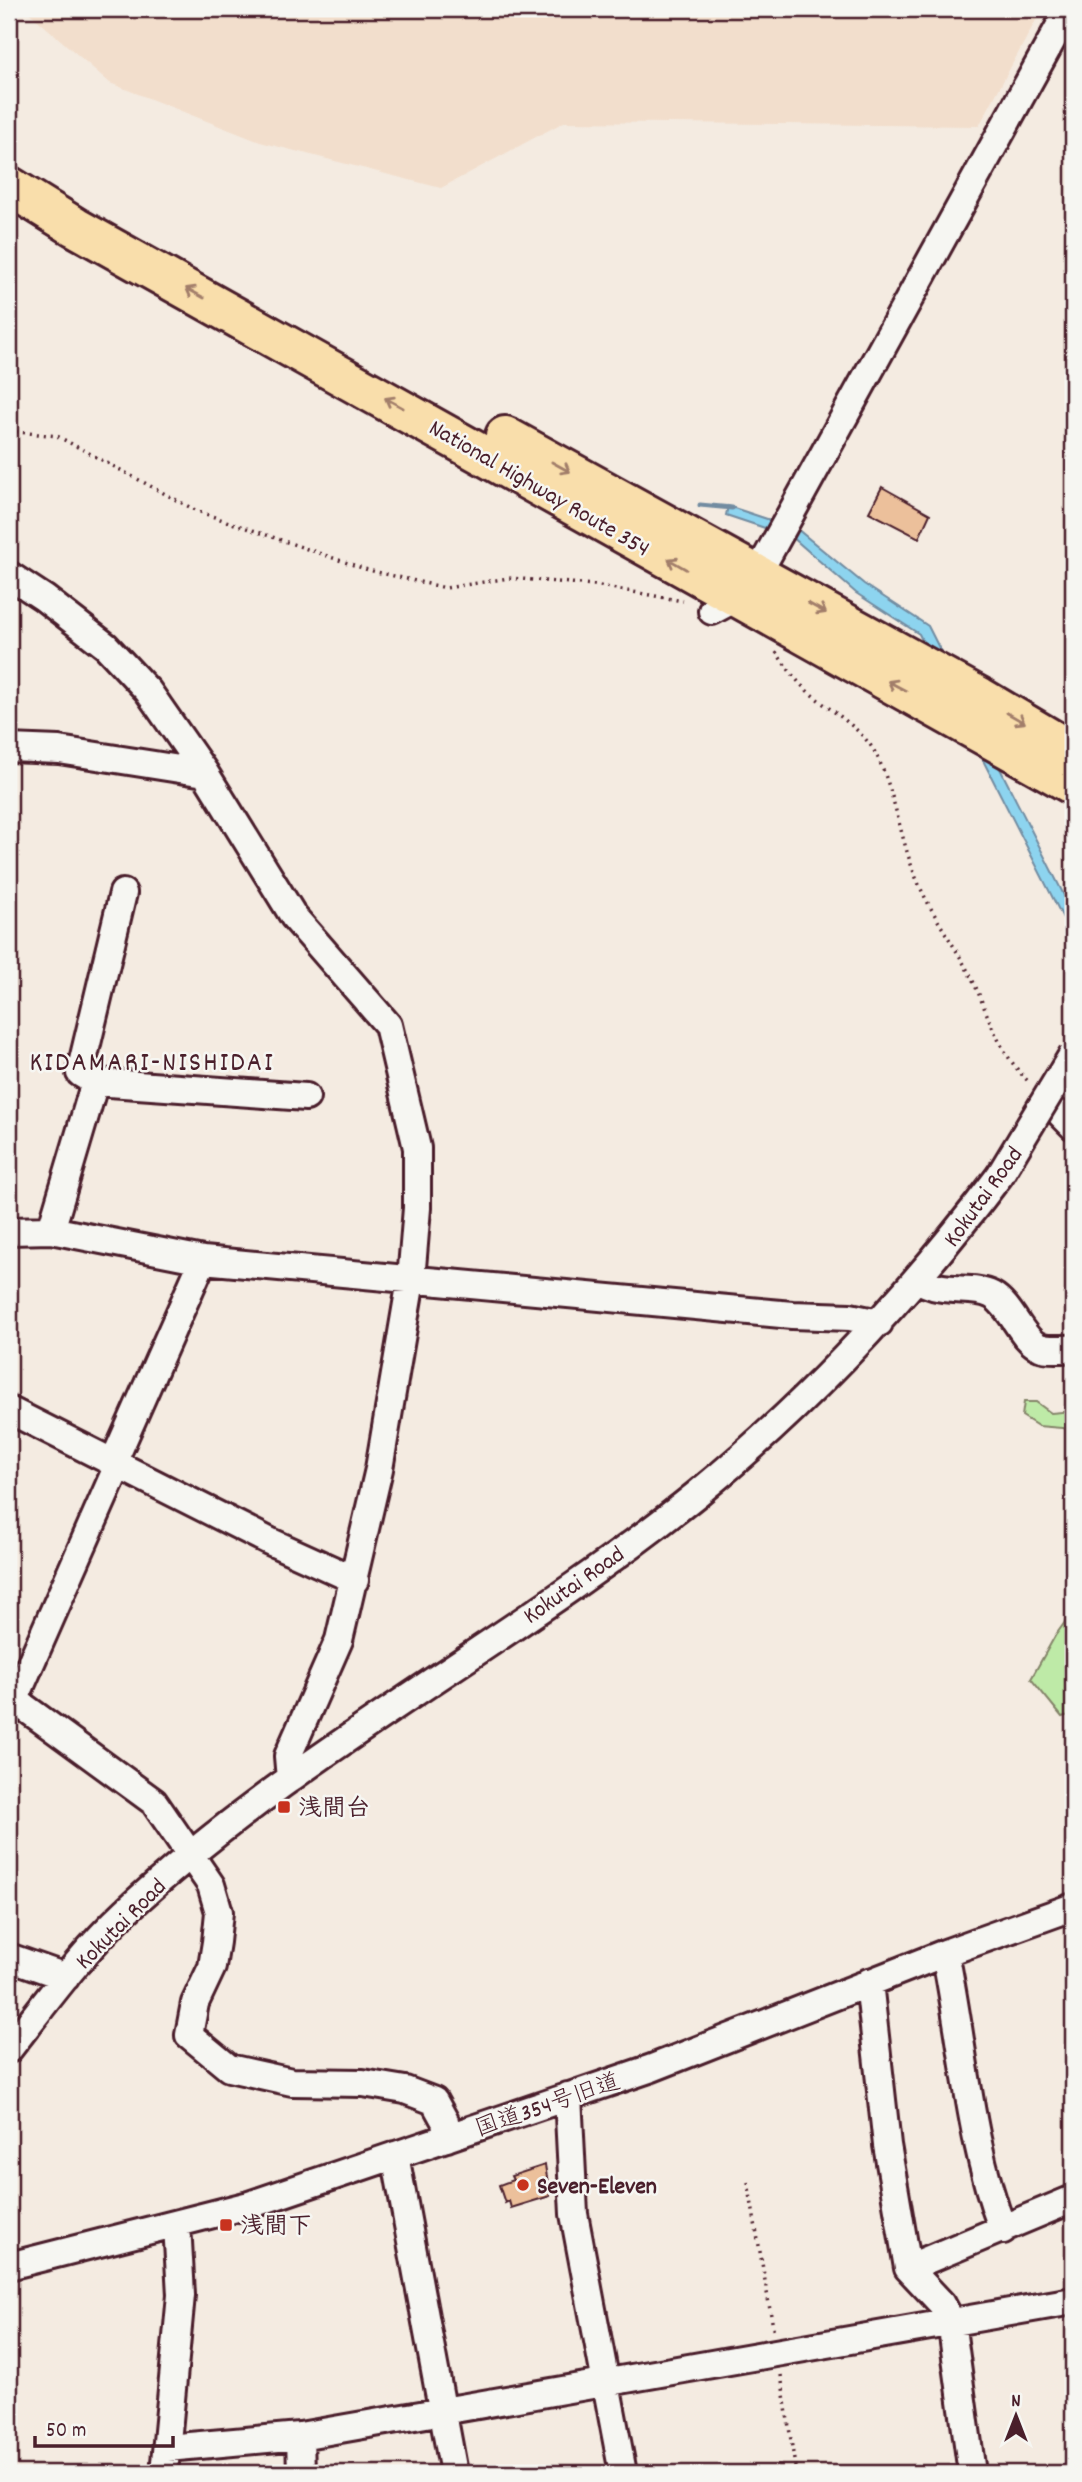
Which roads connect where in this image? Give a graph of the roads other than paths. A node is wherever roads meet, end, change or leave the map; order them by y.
1 (1069, 9) edge
2 (9, 157) edge
3 (9, 186) edge
4 (9, 575) edge
5 (735, 595) junction
6 (9, 748) edge
7 (1073, 752) edge
8 (205, 773) junction
9 (1073, 785) edge
10 (123, 893) dead end
11 (1073, 1054) edge
12 (95, 1082) junction
13 (306, 1097) dead end
14 (51, 1230) junction
15 (9, 1231) edge
16 (203, 1260) junction
17 (918, 1279) junction
18 (411, 1280) junction
19 (879, 1323) junction
20 (1073, 1349) edge
21 (9, 1410) edge
22 (113, 1463) junction
23 (355, 1580) junction
24 (12, 1697) edge
25 (290, 1779) junction
26 (192, 1854) junction
27 (1073, 1908) edge
28 (945, 1953) junction
29 (9, 1957) edge
30 (66, 1977) junction
31 (869, 1982) junction
32 (9, 2049) edge
33 (568, 2096) junction
34 (447, 2138) junction
35 (394, 2155) junction
36 (1073, 2199) edge
37 (177, 2224) junction
38 (1003, 2230) junction
39 (9, 2266) edge
40 (908, 2268) junction
41 (1073, 2301) edge
42 (951, 2321) junction
43 (606, 2383) junction
44 (443, 2409) junction
45 (300, 2436) junction
46 (165, 2461) edge
47 (301, 2473) edge
48 (454, 2473) edge
49 (623, 2473) edge
50 (972, 2473) edge

1 - 5 street
2 -> 5 highway, National Highway Route 354
5 -> 3 highway, National Highway Route 354
4 - 8 street
5 -> 7 highway, National Highway Route 354
9 -> 5 highway, National Highway Route 354
6 - 8 street
8 - 18 street
10 - 12 street
11 - 17 street, Kokutai Road, bridge
12 - 13 street
12 - 14 street
14 - 15 street
14 - 16 street
16 - 18 street
16 - 22 street
17 - 19 street, Kokutai Road
17 - 20 street
18 - 19 street
18 - 23 street
19 - 25 street, Kokutai Road
21 - 22 street
22 - 23 street
22 - 24 street
23 - 25 street
24 - 26 street
25 - 26 street, Kokutai Road
26 - 30 street, Kokutai Road
26 - 34 street
27 - 28 street, 国道354号旧道
28 - 31 street, 国道354号旧道
28 - 38 street
29 - 30 street
30 - 32 street, Kokutai Road
31 - 33 street, 国道354号旧道
31 - 40 street
33 - 34 street, 国道354号旧道
33 - 43 street
34 - 35 street, 国道354号旧道
35 - 37 street, 国道354号旧道
35 - 44 street
36 - 38 street
37 - 39 street, 国道354号旧道
37 - 46 street
38 - 40 street
40 - 42 street
41 - 42 street
42 - 43 street
42 - 50 street
43 - 44 street
43 - 49 street
44 - 45 street
44 - 48 street
45 - 46 street
45 - 47 street

